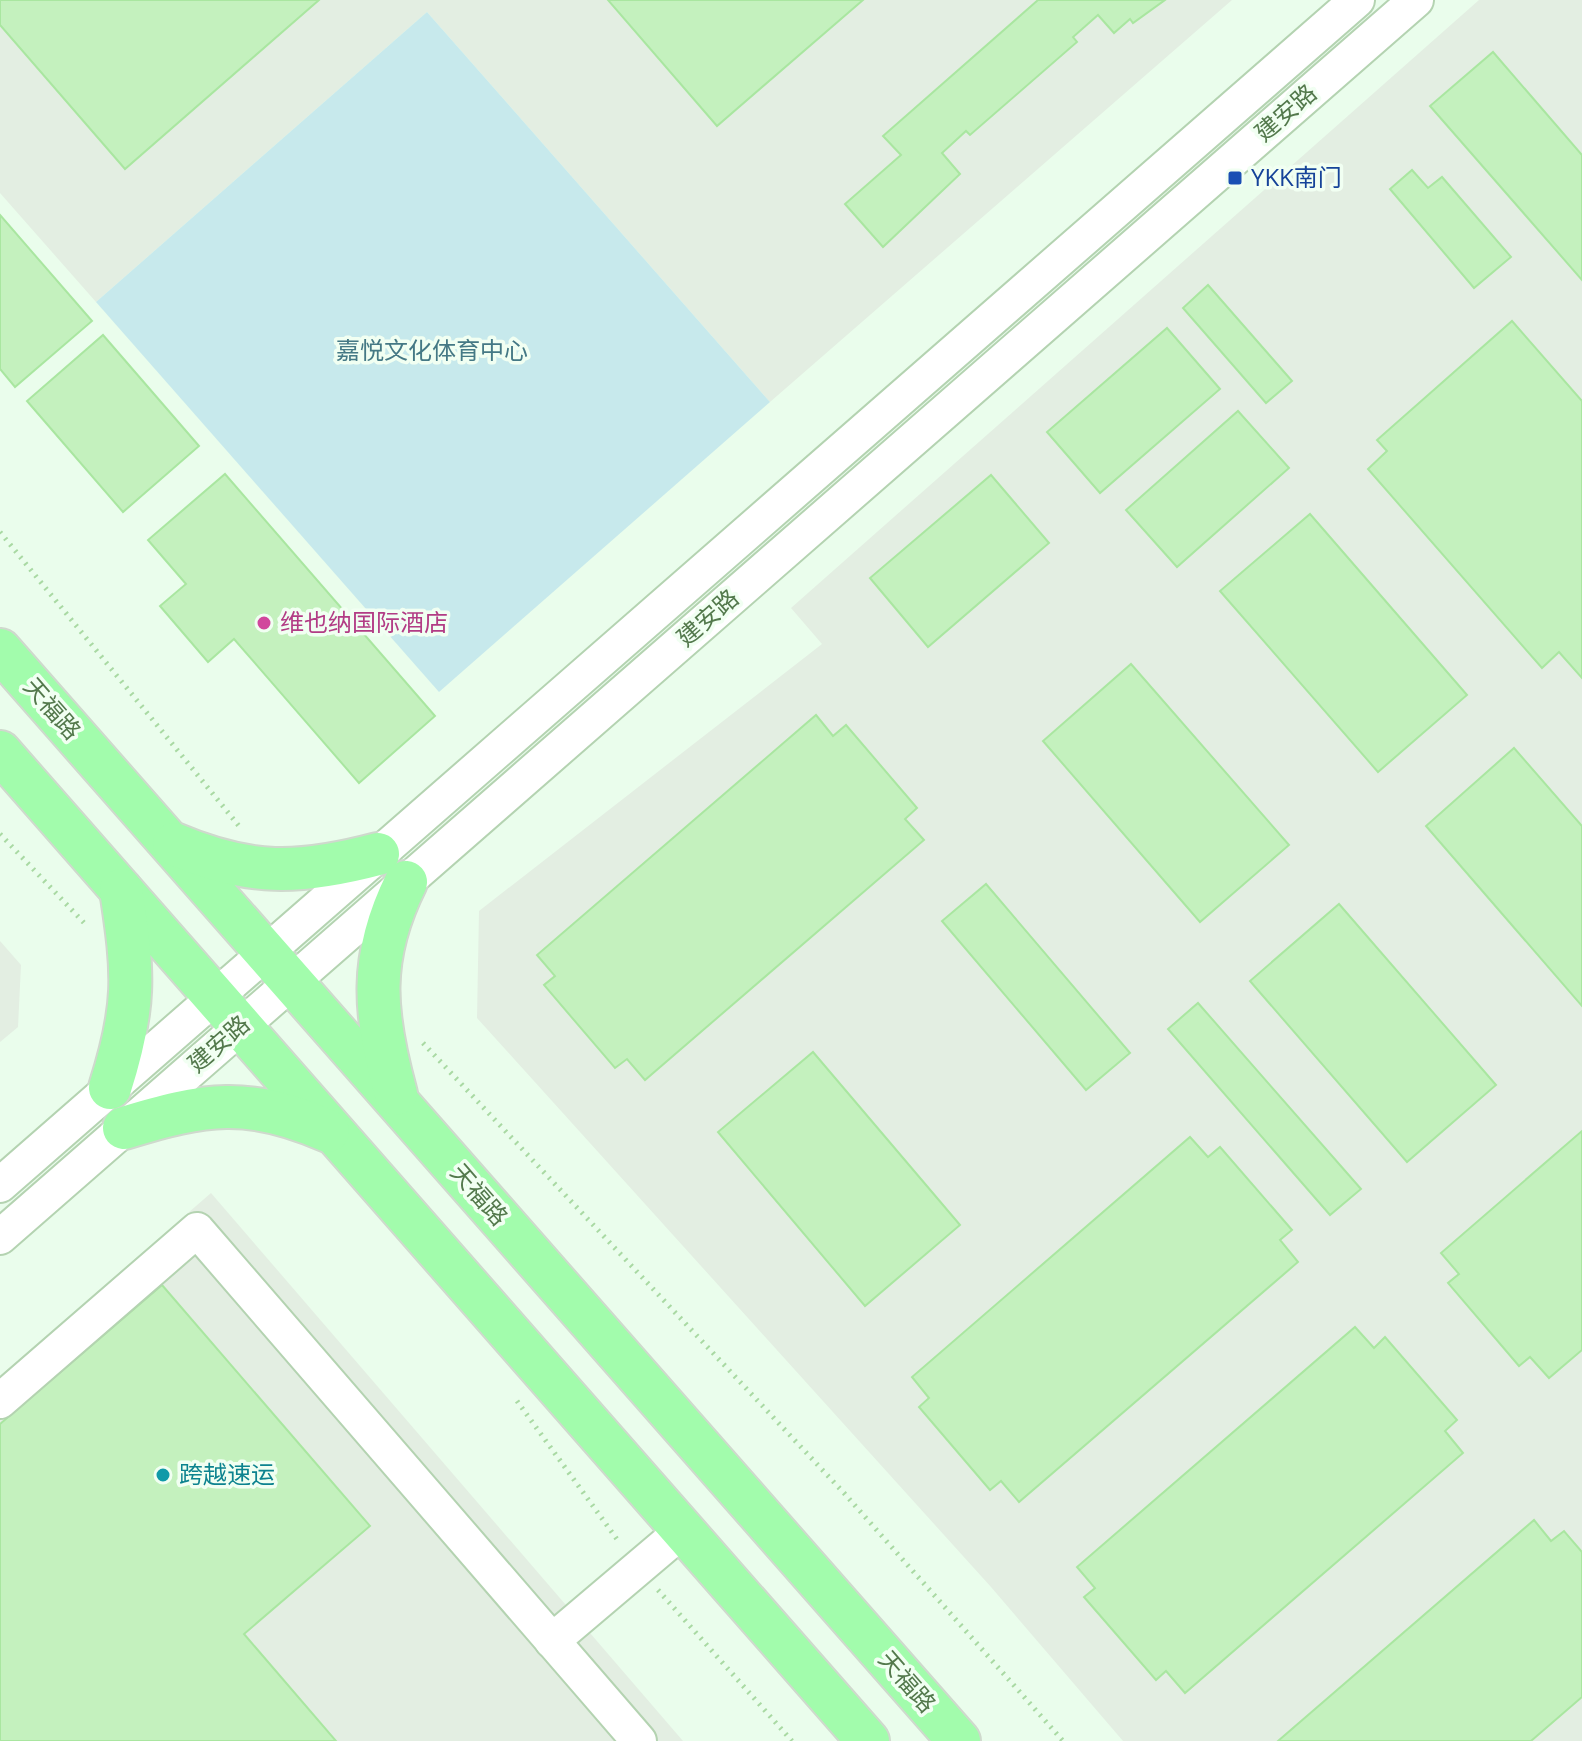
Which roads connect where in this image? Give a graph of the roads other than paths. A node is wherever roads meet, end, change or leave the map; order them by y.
1 (1357, 0) edge
2 (1416, 0) edge
3 (0, 650) edge
4 (0, 752) edge
5 (169, 842) junction
6 (392, 868) junction
7 (120, 889) junction
8 (278, 967) junction
9 (228, 1012) junction
10 (110, 1088) junction
11 (398, 1102) junction
12 (124, 1128) junction
13 (334, 1133) junction
14 (0, 1185) edge
15 (0, 1237) edge
16 (0, 1401) edge
17 (683, 1530) junction
18 (552, 1641) junction
19 (639, 1741) edge
20 (868, 1741) edge
21 (959, 1741) edge

1 - 6 street, 建安路
2 - 6 street, 建安路
3 - 5 main road, 天福路
4 - 7 main road
5 - 6 main road
5 - 8 main road, 天福路
6 - 8 street, 建安路
6 - 11 main road
7 - 9 main road
7 - 10 main road
8 - 9 street, 建安路
8 - 11 main road, 天福路
9 - 10 street, 建安路
9 - 12 street, 建安路
9 - 13 main road
10 - 14 street, 建安路
11 - 21 main road, 天福路
12 - 13 main road
12 - 15 street, 建安路
13 - 17 main road
16 - 18 street
17 - 18 street
17 - 20 main road
18 - 19 street

